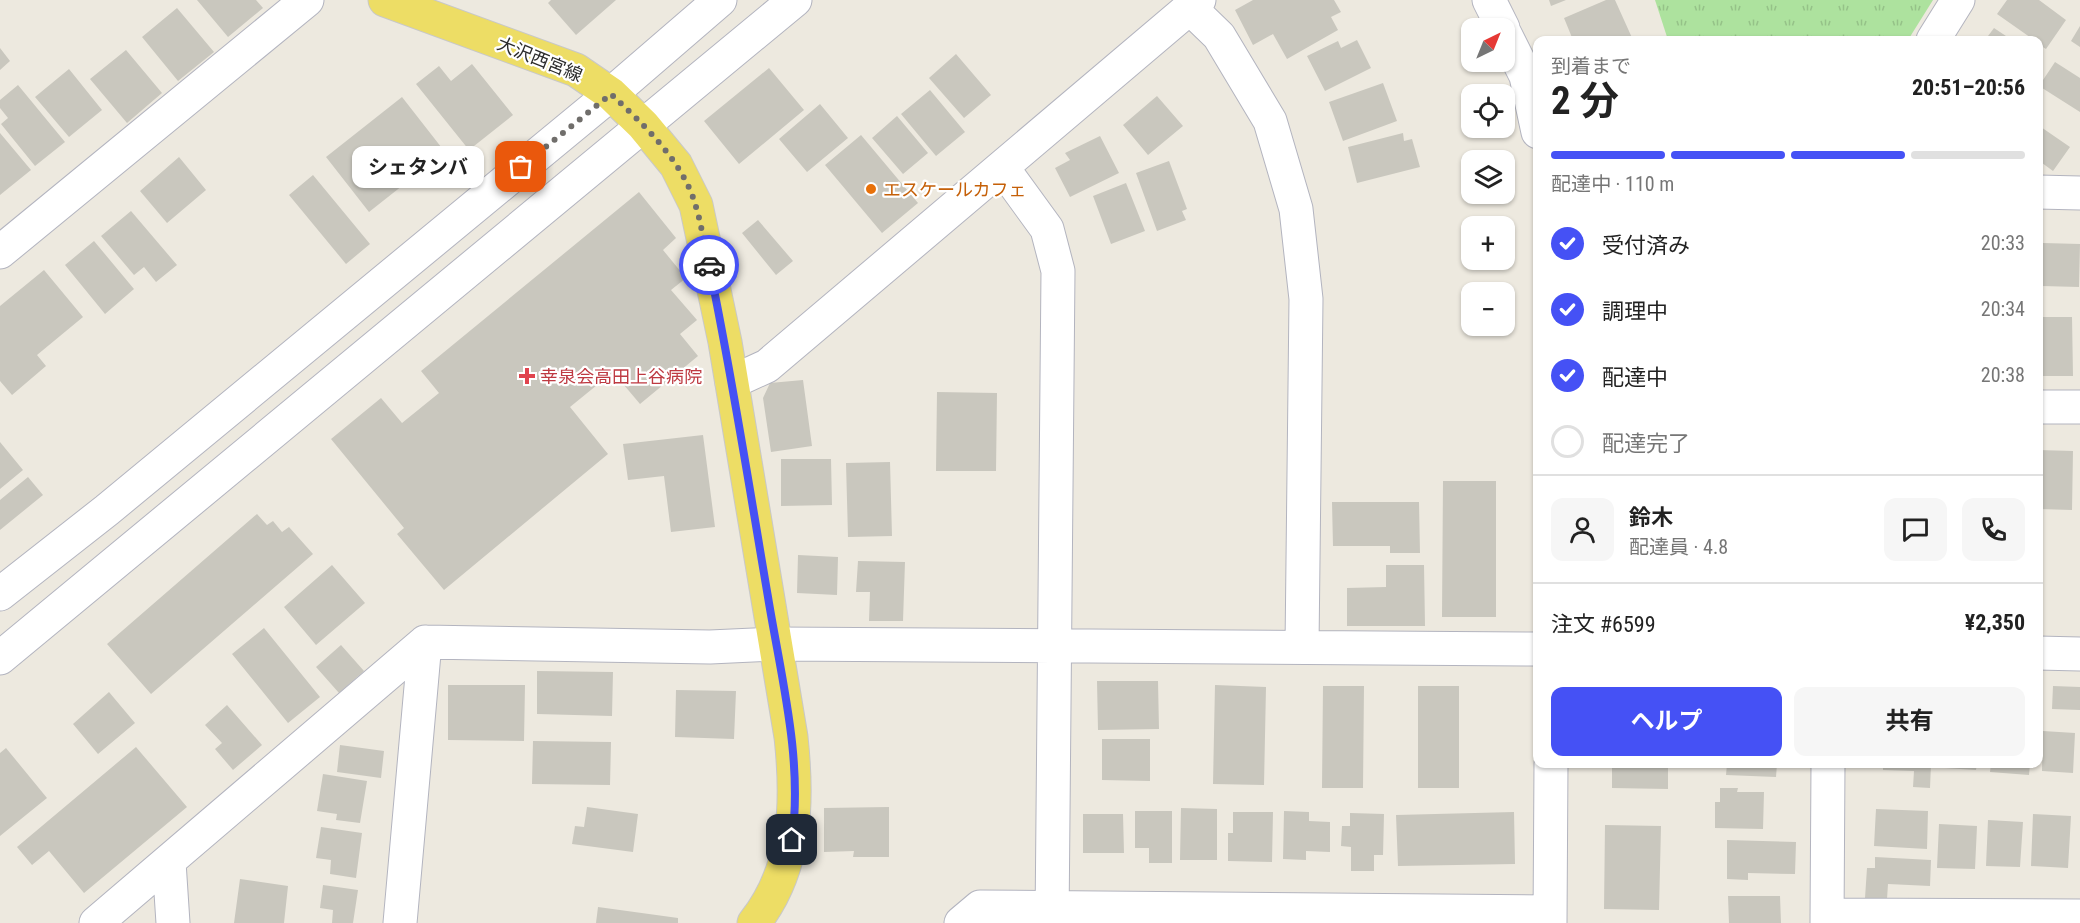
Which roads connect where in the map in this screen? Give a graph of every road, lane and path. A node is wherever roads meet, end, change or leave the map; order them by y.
1 (307, 0) edge
2 (385, 0) edge
3 (720, 0) edge
4 (795, 0) edge
5 (1489, 0) edge
6 (1958, 0) edge
7 (1195, 4) edge
8 (1498, 18) edge
9 (1935, 36) edge
10 (1515, 53) edge
11 (611, 94) junction
12 (1533, 109) edge
13 (643, 125) junction
14 (1002, 167) junction
15 (2043, 192) edge
16 (2080, 193) edge
17 (0, 252) edge
18 (732, 382) junction
19 (2043, 406) edge
20 (2080, 407) edge
21 (0, 594) edge
22 (425, 642) junction
23 (776, 644) junction
24 (1054, 645) junction
25 (1302, 647) junction
26 (1533, 649) edge
27 (2043, 653) edge
28 (2080, 654) edge
29 (0, 658) edge
30 (1551, 768) edge
31 (1828, 768) edge
32 (169, 862) junction
33 (1052, 916) edge
34 (1299, 917) edge
35 (1550, 918) edge
36 (1827, 919) edge
37 (2073, 919) edge
38 (96, 923) edge
39 (173, 923) edge
40 (400, 923) edge
41 (754, 923) edge
42 (962, 923) edge

1 - 17 street
2 - 11 main road, 大沢西宮線
3 - 11 street
4 - 13 street
5 - 8 street
6 - 9 street
7 - 14 street
7 - 25 street
10 - 12 street
11 - 13 main road, 大沢西宮線
11 - 21 street
13 - 18 main road, 大沢西宮線
13 - 29 street
14 - 18 street
14 - 24 street
15 - 16 street
18 - 23 main road, 大沢西宮線
19 - 20 street
22 - 23 street
22 - 32 street
22 - 40 street
23 - 24 street
23 - 41 main road, 大沢西宮線
24 - 25 street
24 - 33 street
25 - 26 street
27 - 28 street
30 - 35 street
31 - 36 street
32 - 38 street
32 - 39 street
33 - 34 street
33 - 42 street
34 - 35 street
36 - 37 street

